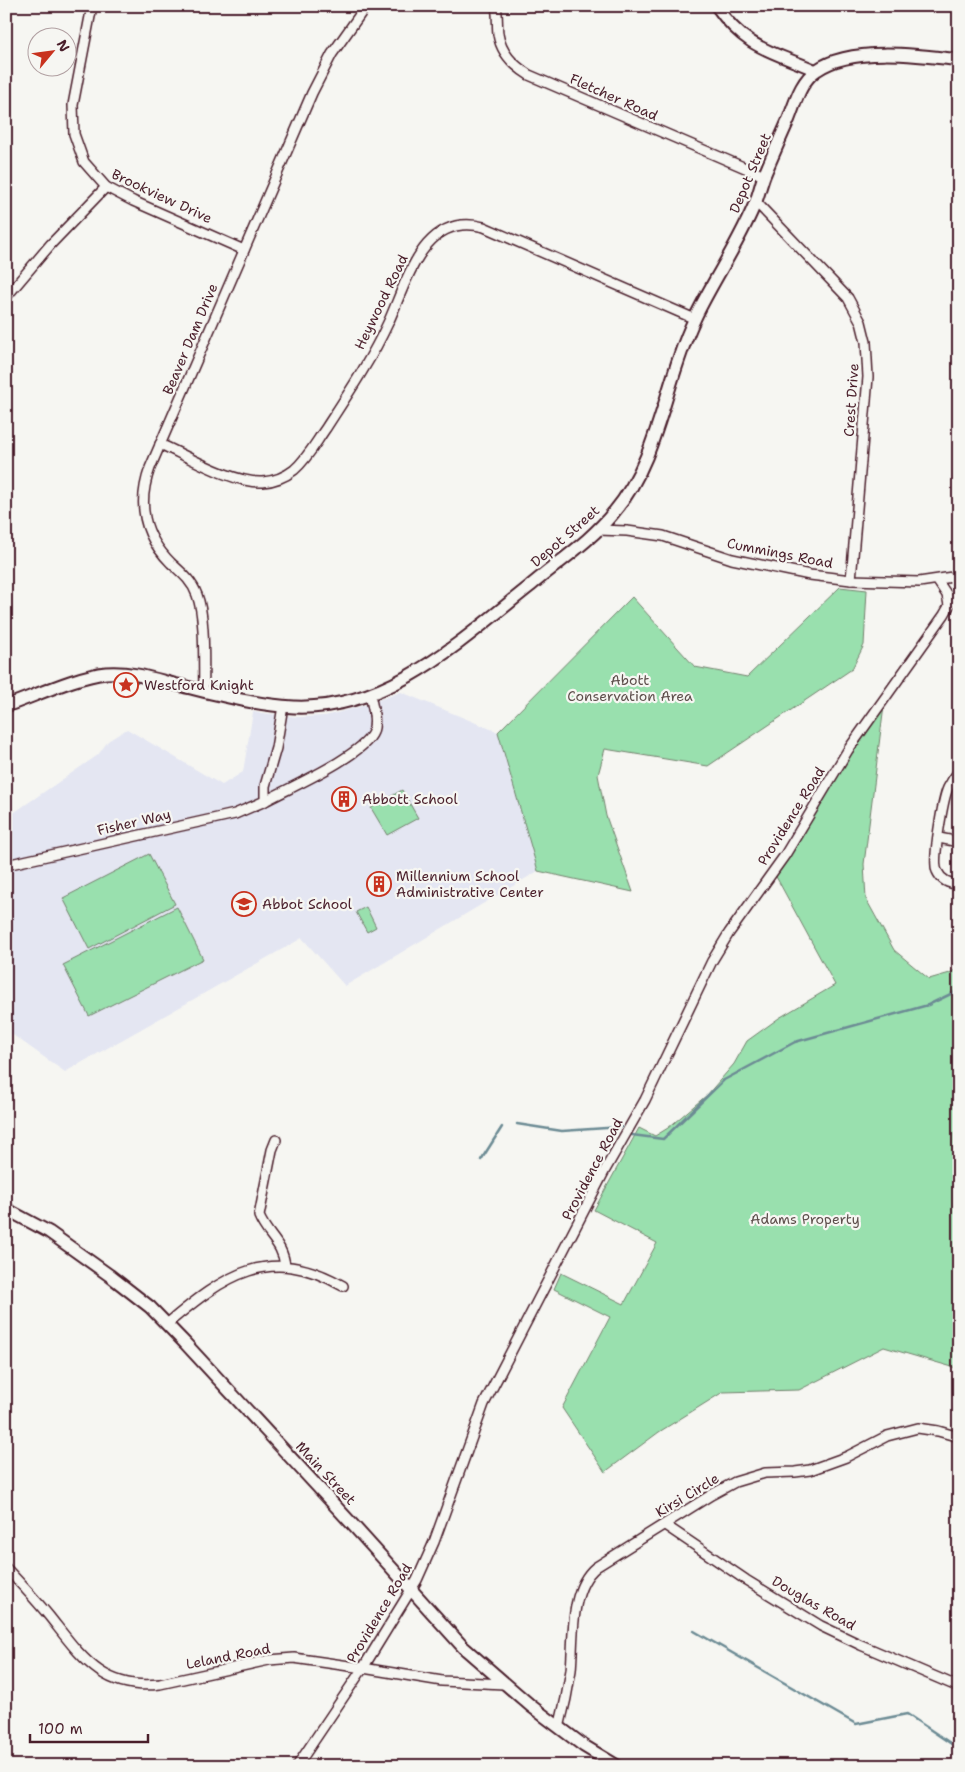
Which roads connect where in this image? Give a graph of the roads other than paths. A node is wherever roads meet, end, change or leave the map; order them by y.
1 (92, 6) edge
2 (366, 6) edge
3 (496, 6) edge
4 (716, 6) edge
5 (959, 60) edge
6 (815, 70) junction
7 (764, 176) junction
8 (106, 187) junction
9 (756, 202) junction
10 (244, 250) junction
11 (6, 297) edge
12 (694, 318) junction
13 (160, 444) junction
14 (598, 530) junction
15 (959, 576) edge
16 (851, 580) junction
17 (937, 580) junction
18 (959, 589) edge
19 (949, 606) junction
20 (204, 692) junction
21 (370, 694) junction
22 (6, 706) edge
23 (282, 706) junction
24 (959, 771) edge
25 (265, 801) junction
26 (939, 838) junction
27 (959, 842) edge
28 (6, 865) edge
29 (959, 884) edge
30 (276, 1140) dead end
31 (6, 1209) edge
32 (285, 1266) junction
33 (343, 1286) dead end
34 (167, 1324) junction
35 (959, 1437) edge
36 (665, 1524) junction
37 (6, 1568) edge
38 (412, 1589) junction
39 (363, 1668) junction
40 (504, 1684) junction
41 (959, 1687) edge
42 (559, 1728) junction
43 (612, 1764) edge
44 (298, 1766) edge

1 - 8 street, Brookview Drive
2 - 10 street, Beaver Dam Drive
3 - 7 street, Fletcher Road
4 - 6 street
5 - 6 main road
6 - 7 main road, Depot Street
7 - 9 main road, Depot Street
8 - 10 street, Brookview Drive
8 - 11 street
9 - 12 main road, Depot Street
9 - 16 street, Crest Drive
10 - 13 street, Beaver Dam Drive
12 - 13 street, Heywood Road
12 - 14 main road, Depot Street
13 - 20 street, Beaver Dam Drive
14 - 16 street, Cummings Road
14 - 21 main road, Depot Street
15 - 17 street, Cummings Road
16 - 17 street, Cummings Road
17 - 19 street
18 - 19 street, Providence Road
19 - 38 street, Providence Road
20 - 22 main road, Depot Street
20 - 23 main road, Depot Street
21 - 23 main road, Depot Street
21 - 25 street, Fisher Way
23 - 25 street
24 - 26 street
25 - 28 street, Fisher Way
26 - 27 street
26 - 29 street
30 - 32 street
31 - 34 main road, Main Street
32 - 33 street
32 - 34 street
34 - 38 main road, Main Street
35 - 36 street, Kirsi Circle
36 - 41 street, Douglas Road
36 - 42 street, Kirsi Circle
37 - 39 street, Leland Road
38 - 39 street, Providence Road
38 - 40 main road, Main Street
39 - 40 street, Leland Road
39 - 44 street, Providence Road
40 - 42 main road, Main Street
42 - 43 main road, Main Street

